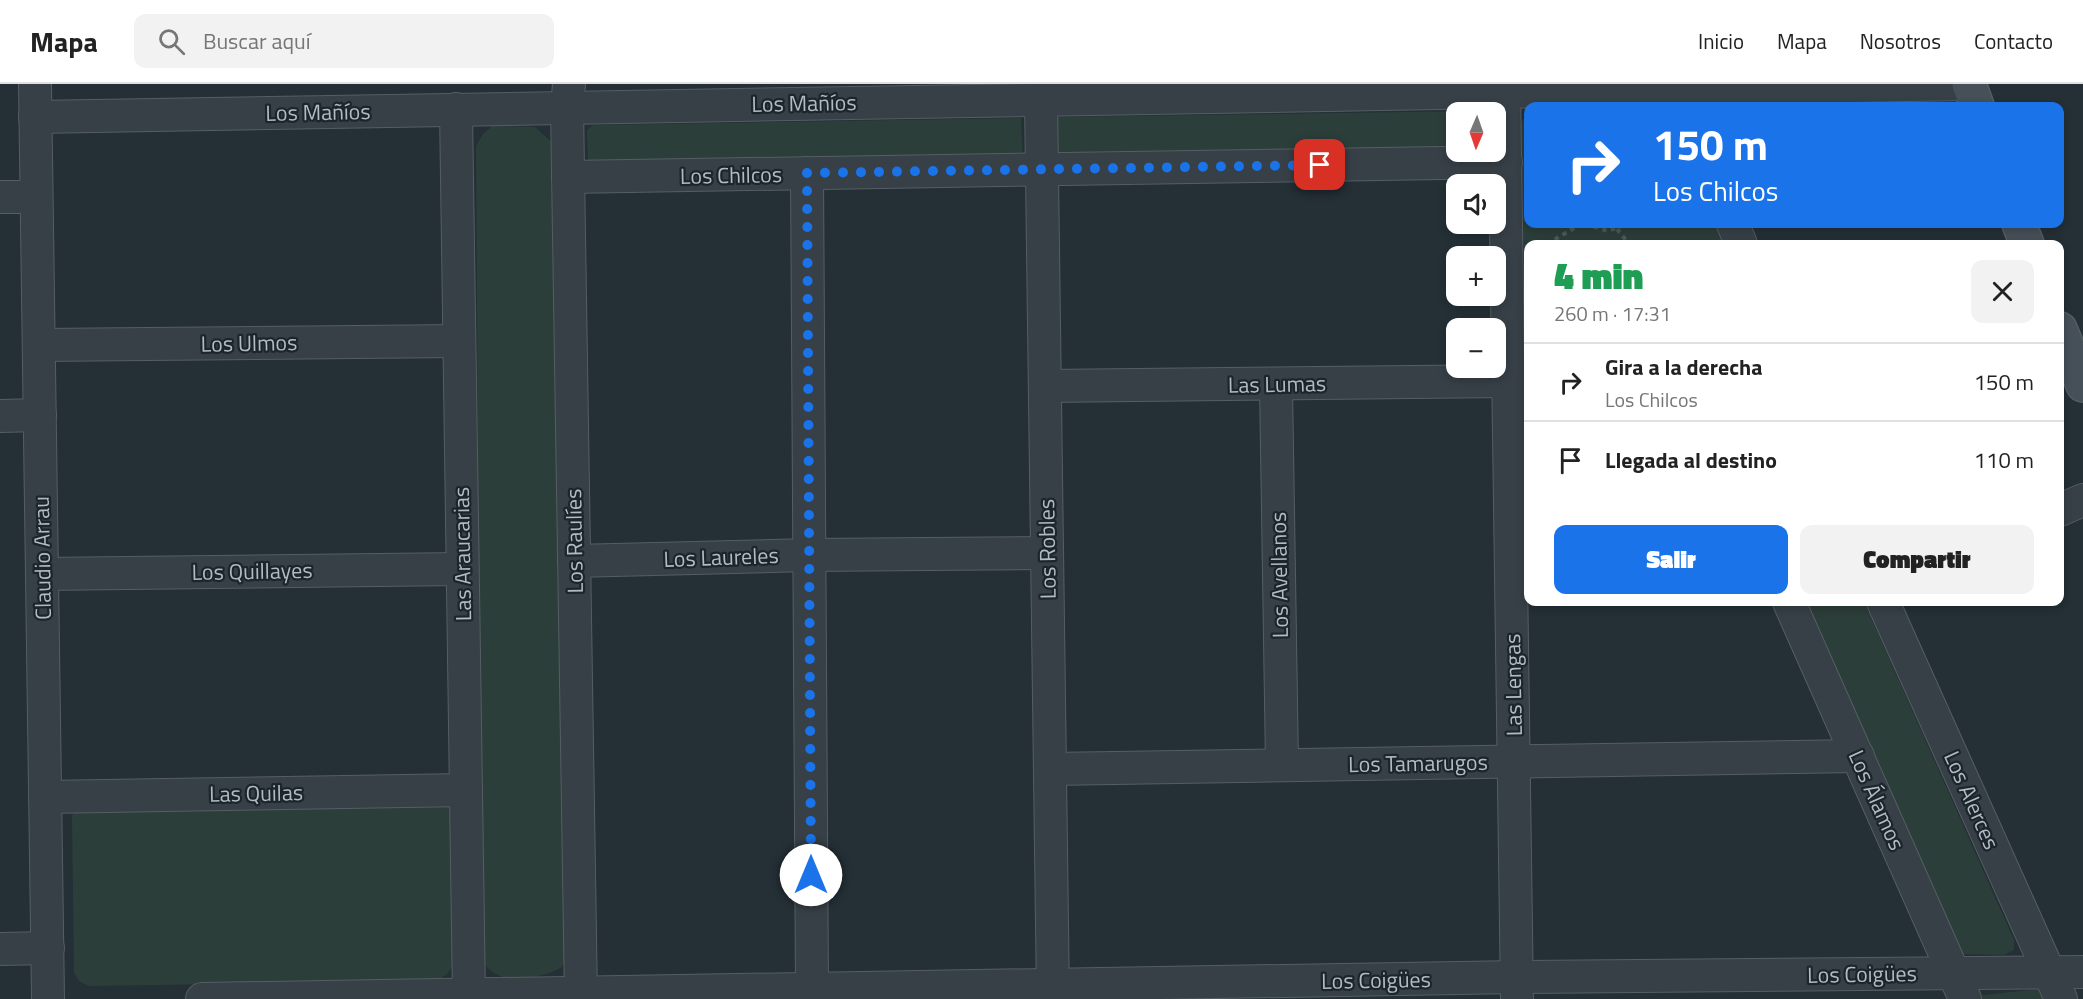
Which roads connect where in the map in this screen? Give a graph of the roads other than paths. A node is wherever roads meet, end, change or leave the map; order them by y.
1 (35, 84) edge
2 (1969, 84) edge
3 (1504, 88) edge
4 (1399, 89) edge
5 (948, 92) edge
6 (568, 96) edge
7 (1688, 98) edge
8 (1041, 99) junction
9 (1976, 102) edge
10 (456, 109) junction
11 (35, 117) junction
12 (1506, 162) joint
13 (1042, 170) junction
14 (807, 173) junction
15 (568, 177) junction
16 (0, 197) edge
17 (36, 197) junction
18 (2064, 338) edge
19 (459, 341) junction
20 (39, 345) junction
21 (1509, 381) junction
22 (1276, 385) junction
23 (2083, 385) edge
24 (1045, 386) junction
25 (0, 416) edge
26 (40, 416) junction
27 (2083, 500) edge
28 (2064, 508) edge
29 (1520, 548) edge
30 (1047, 553) junction
31 (810, 555) junction
32 (574, 561) junction
33 (462, 569) junction
34 (42, 574) junction
35 (1791, 606) edge
36 (1885, 606) edge
37 (1858, 756) junction
38 (1514, 761) junction
39 (1282, 765) junction
40 (1050, 769) junction
41 (466, 790) junction
42 (45, 797) junction
43 (48, 948) junction
44 (0, 949) edge
45 (2083, 972) edge
46 (1959, 986) edge
47 (2055, 986) edge
48 (1517, 988) edge
49 (812, 989) junction
50 (1287, 990) edge
51 (1053, 992) edge
52 (581, 996) edge
53 (469, 997) edge
54 (48, 999) edge
55 (202, 999) edge

1 - 11 street, Claudio Arrau
2 - 7 street, Los Mañíos
2 - 9 main road
3 - 4 street, Los Mañíos
3 - 7 street, Los Mañíos
4 - 8 street, Los Mañíos
5 - 6 street, Los Mañíos
5 - 8 street, Los Mañíos
6 - 10 street, Los Mañíos
6 - 15 street, Los Raulíes
8 - 13 street, Los Robles
10 - 11 street, Los Mañíos
10 - 19 street, Las Araucarias
11 - 17 street, Claudio Arrau
12 - 13 street, Los Chilcos
12 - 21 street, Las Lengas
13 - 14 street, Los Chilcos
13 - 24 street, Los Robles
14 - 15 street, Los Chilcos
14 - 31 street
15 - 32 street, Los Raulíes
16 - 17 street
17 - 20 street, Claudio Arrau
18 - 23 main road
19 - 20 street, Los Ulmos
19 - 33 street, Las Araucarias
20 - 26 street, Claudio Arrau
21 - 22 street, Las Lumas
21 - 29 street, Las Lengas
22 - 24 street, Las Lumas
22 - 39 street, Los Avellanos
24 - 30 street, Los Robles
25 - 26 street
26 - 34 street, Claudio Arrau
27 - 28 street
29 - 38 street, Las Lengas
30 - 31 street, Los Laureles
30 - 40 street, Los Robles
31 - 32 street, Los Laureles
31 - 49 street
32 - 52 street, Los Raulíes
33 - 34 street, Los Quillayes
33 - 41 street, Las Araucarias
34 - 42 street, Claudio Arrau
35 - 37 street, Los Álamos
36 - 47 street, Los Alerces
37 - 38 street, Los Tamarugos
37 - 46 street, Los Álamos
38 - 39 street, Los Tamarugos
38 - 48 street, Las Lengas
39 - 40 street, Los Tamarugos
40 - 51 street, Los Robles
41 - 42 street, Las Quilas
41 - 53 street, Las Araucarias
42 - 43 street, Claudio Arrau
43 - 44 street
43 - 54 street, Claudio Arrau
45 - 47 street, Los Coigües
46 - 47 street, Los Coigües
46 - 48 street, Los Coigües
48 - 50 street, Los Coigües
49 - 51 street, Los Coigües
49 - 52 street, Los Coigües
50 - 51 street, Los Coigües
52 - 53 street, Los Coigües
53 - 55 street, Los Coigües

